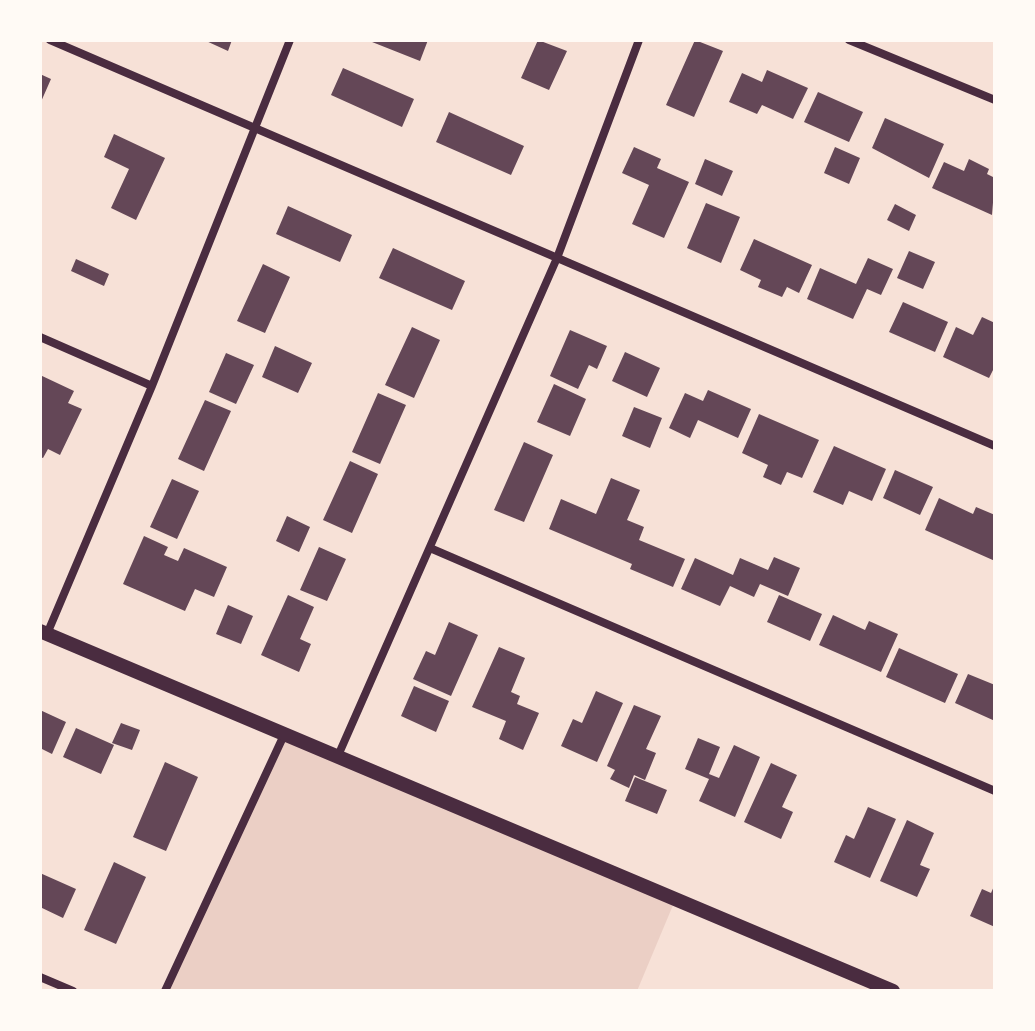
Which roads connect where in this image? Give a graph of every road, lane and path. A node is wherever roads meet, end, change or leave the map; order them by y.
1 (50, 40) edge
2 (290, 40) edge
3 (639, 40) edge
4 (849, 40) edge
5 (995, 100) edge
6 (253, 129) junction
7 (557, 258) junction
8 (40, 337) edge
9 (152, 386) junction
10 (995, 446) edge
11 (430, 548) junction
12 (43, 632) edge
13 (284, 735) junction
14 (337, 758) junction
15 (995, 791) edge
16 (40, 977) edge
17 (73, 991) edge
18 (165, 991) edge
19 (893, 991) edge

1 - 6 street
2 - 6 street
3 - 7 street
4 - 5 street
6 - 7 street
6 - 9 street
7 - 10 street
7 - 11 street
8 - 9 street
9 - 12 street
11 - 14 street
11 - 15 street
12 - 13 street
13 - 14 street
13 - 18 street
14 - 19 street
16 - 17 street

